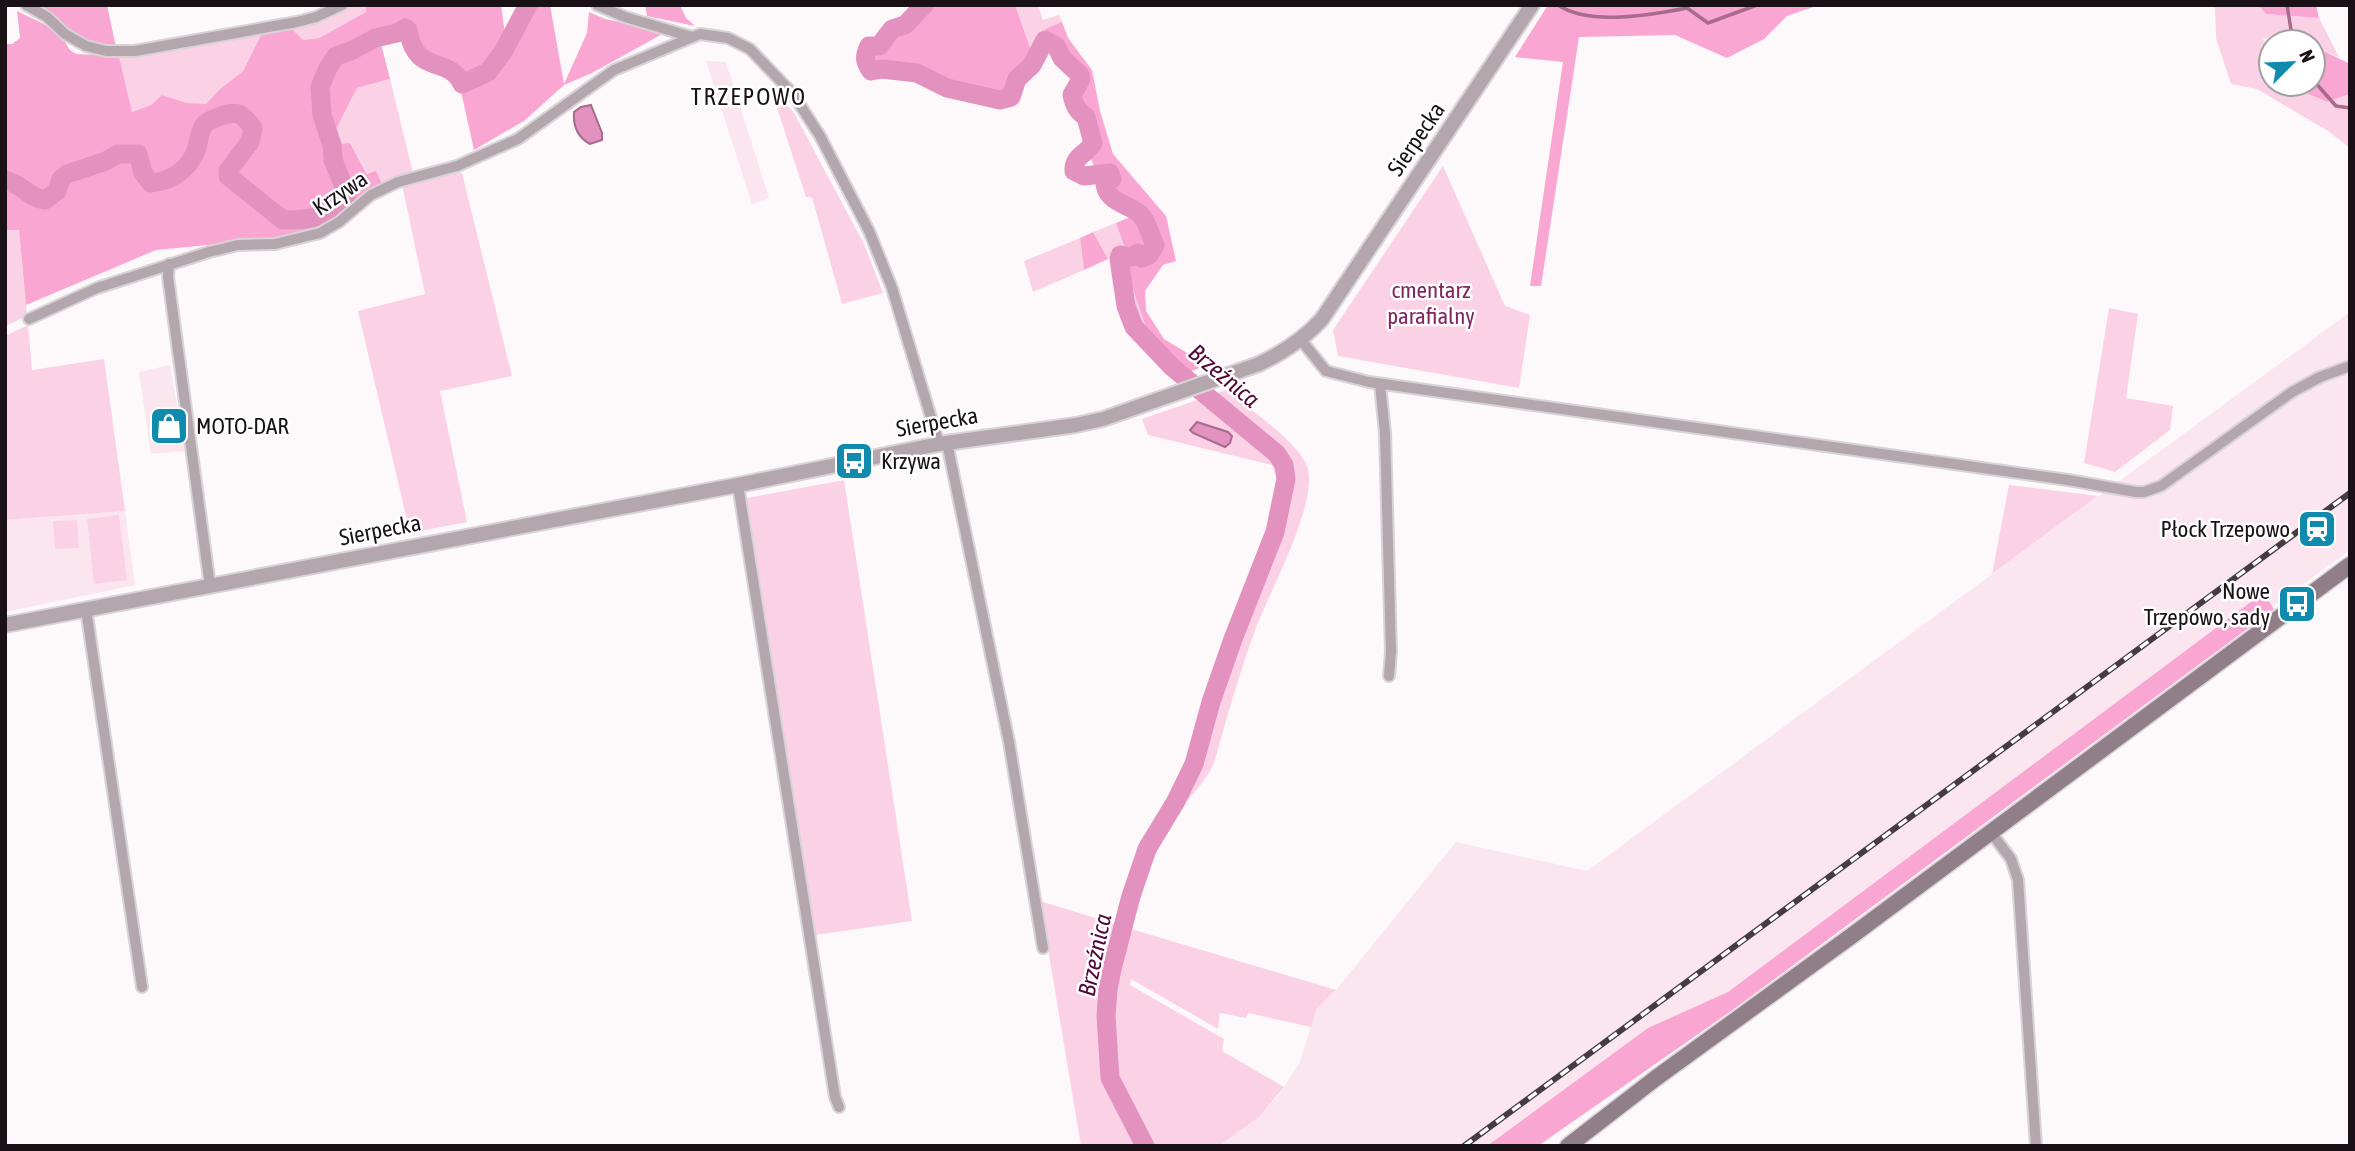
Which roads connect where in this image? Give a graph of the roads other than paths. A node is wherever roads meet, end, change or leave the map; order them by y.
1 (26, 5) edge
2 (342, 5) edge
3 (597, 5) edge
4 (1529, 9) edge
5 (692, 37) junction
6 (169, 264) junction
7 (29, 319) dead end
8 (1301, 340) junction
9 (2350, 366) edge
10 (1380, 384) junction
11 (943, 444) junction
12 (738, 485) junction
13 (2350, 565) edge
14 (210, 586) junction
15 (86, 609) junction
16 (5, 625) edge
17 (1389, 676) dead end
18 (1990, 831) junction
19 (1043, 948) dead end
20 (142, 987) dead end
21 (839, 1107) dead end
22 (1568, 1146) edge
23 (2036, 1146) edge

1 - 2 street
3 - 5 street
4 - 8 street, Sierpecka
5 - 6 street, Krzywa
5 - 11 street, Krzywa
6 - 7 street, Krzywa
6 - 14 street
8 - 10 street
8 - 11 street, Sierpecka
9 - 10 street
10 - 17 street
11 - 12 street, Sierpecka
11 - 19 street, Krzywa
12 - 14 street, Sierpecka
12 - 21 street
13 - 18 main road
14 - 15 street, Sierpecka
15 - 16 street, Sierpecka
15 - 20 street
18 - 22 main road
18 - 23 street

